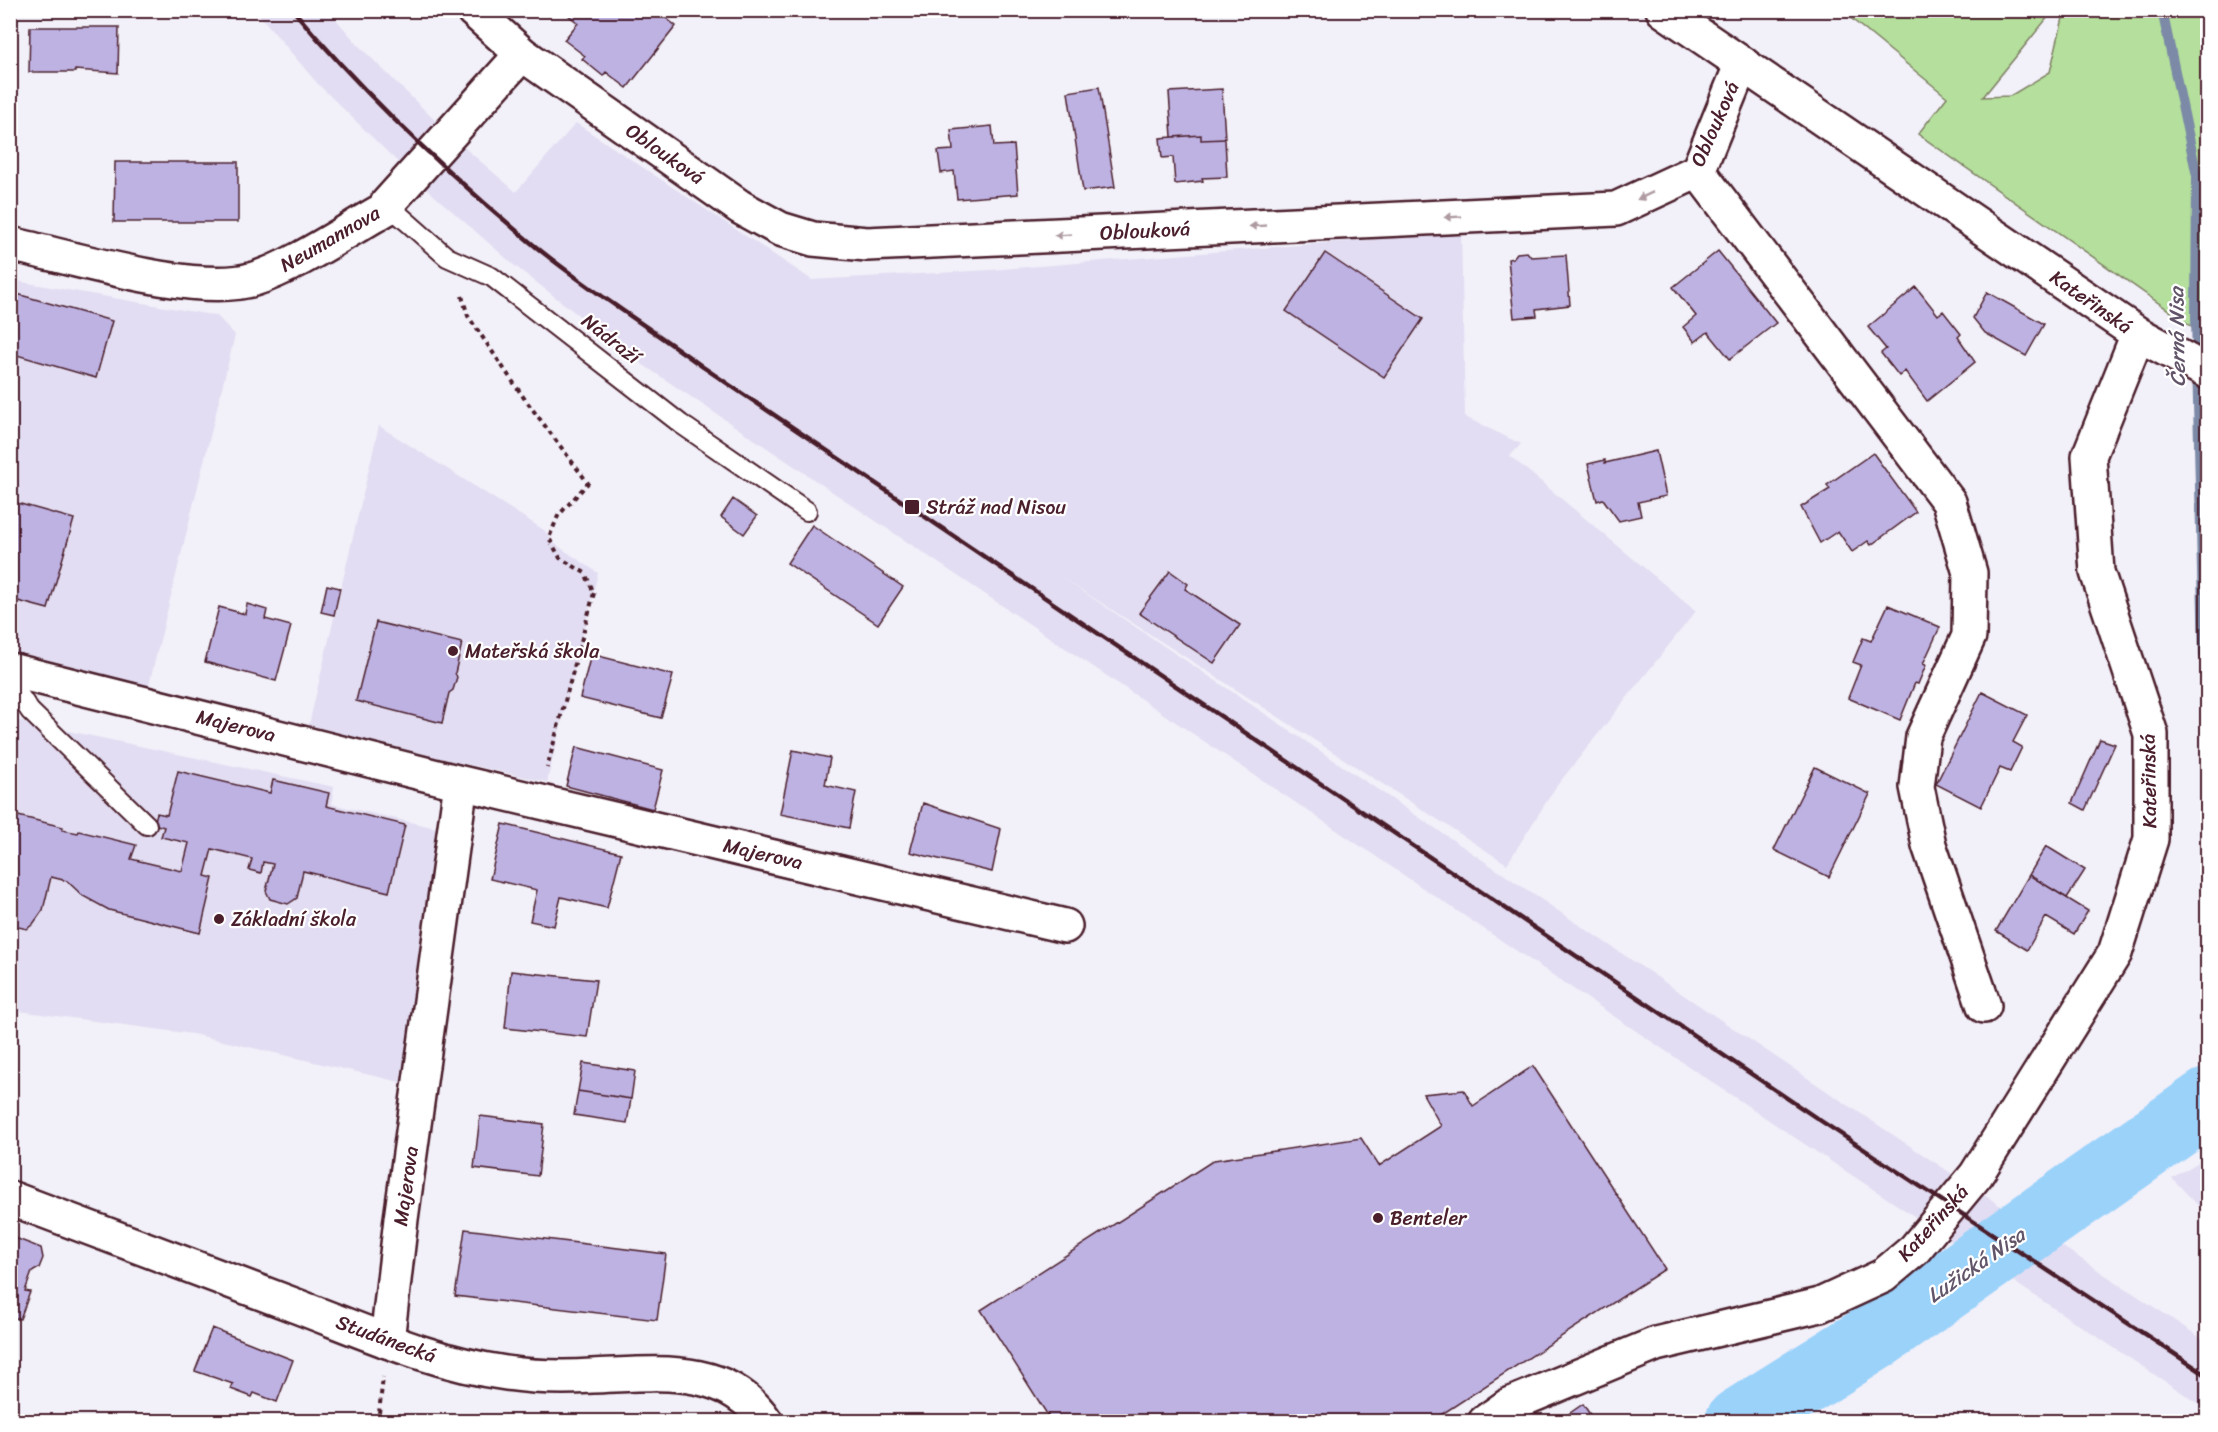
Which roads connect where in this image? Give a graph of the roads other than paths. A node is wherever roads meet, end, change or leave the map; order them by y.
1 (473, 10) edge
2 (1663, 10) edge
3 (522, 54) junction
4 (1742, 63) junction
5 (1698, 171) junction
6 (387, 204) junction
7 (10, 243) edge
8 (2138, 334) junction
9 (2208, 372) edge
10 (807, 511) dead end
11 (10, 670) edge
12 (10, 681) edge
13 (461, 783) junction
14 (147, 825) dead end
15 (1065, 926) dead end
16 (1984, 1006) dead end
17 (10, 1198) edge
18 (387, 1341) junction
19 (766, 1422) edge
20 (1485, 1422) edge

1 - 3 street
2 - 4 street, Kateřinská
5 -> 3 street, Oblouková
3 - 6 street, Neumannova
4 - 5 street, Oblouková
4 - 8 street, Kateřinská
5 - 16 street
6 - 7 street, Neumannova
6 - 10 lane, Nádraží
8 - 9 street
8 - 20 street, Kateřinská
11 - 13 street, Majerova
12 - 14 lane
13 - 15 street, Majerova
13 - 18 street, Majerova
17 - 18 street, Studánecká
18 - 19 street, Studánecká

